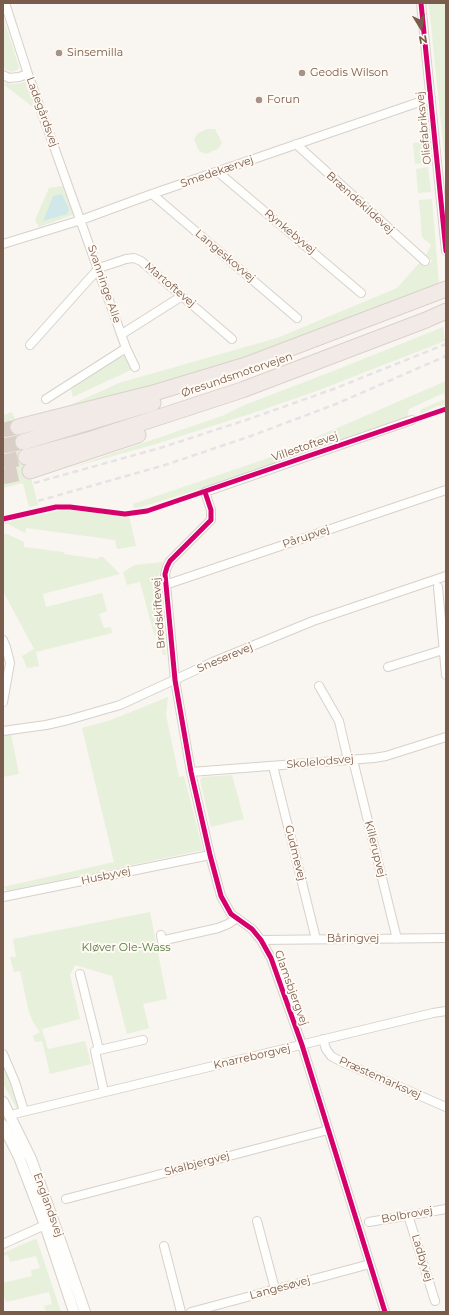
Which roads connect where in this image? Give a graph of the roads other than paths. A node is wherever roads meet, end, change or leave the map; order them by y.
1 (5, 3) edge
2 (421, 3) edge
3 (3, 74) edge
4 (28, 74) junction
5 (431, 98) junction
6 (296, 144) junction
7 (218, 172) junction
8 (152, 194) junction
9 (82, 220) junction
10 (3, 244) edge
11 (446, 251) edge
12 (426, 261) dead end
13 (99, 268) junction
14 (446, 291) edge
15 (361, 293) dead end
16 (182, 296) junction
17 (446, 311) edge
18 (297, 318) dead end
19 (122, 334) junction
20 (232, 339) dead end
21 (30, 345) dead end
22 (126, 348) junction
23 (135, 367) dead end
24 (46, 399) dead end
25 (412, 420) dead end
26 (18, 427) tunnel mouth
27 (22, 442) tunnel mouth
28 (28, 464) tunnel mouth
29 (446, 490) edge
30 (205, 492) joint
31 (446, 576) edge
32 (165, 585) junction
33 (438, 588) dead end
34 (3, 640) edge
35 (444, 650) junction
36 (388, 667) dead end
37 (446, 675) edge
38 (6, 677) edge
39 (175, 680) junction
40 (319, 686) dead end
41 (3, 702) edge
42 (3, 731) edge
43 (446, 737) edge
44 (350, 760) junction
45 (273, 766) junction
46 (192, 772) junction
47 (210, 854) junction
48 (3, 897) edge
49 (237, 918) junction
50 (161, 935) dead end
51 (446, 938) edge
52 (316, 939) junction
53 (397, 939) junction
54 (261, 940) junction
55 (80, 974) dead end
56 (446, 1011) edge
57 (323, 1039) junction
58 (143, 1040) dead end
59 (302, 1045) junction
60 (99, 1050) junction
61 (3, 1054) edge
62 (104, 1092) junction
63 (3, 1102) edge
64 (446, 1107) edge
65 (24, 1111) junction
66 (10, 1115) junction
67 (3, 1125) edge
68 (328, 1130) junction
69 (66, 1199) dead end
70 (446, 1209) edge
71 (408, 1216) junction
72 (257, 1221) dead end
73 (369, 1222) dead end
74 (45, 1225) junction
75 (3, 1244) edge
76 (164, 1246) dead end
77 (370, 1264) junction
78 (275, 1289) junction
79 (435, 1301) dead end
80 (74, 1312) edge
81 (84, 1312) edge
82 (181, 1312) edge
83 (191, 1312) edge
84 (385, 1312) edge

1 - 4 street, Ladegårdsvej
2 - 5 street, Oliefabriksvej
3 - 4 street
4 - 9 street, Ladegårdsvej
5 - 6 street, Smedekærvej
5 - 11 street, Oliefabriksvej
6 - 7 street, Smedekærvej
6 - 12 street, Brændekildevej
7 - 8 street, Smedekærvej
7 - 15 street, Rynkebyvej
8 - 9 street, Smedekærvej
8 - 18 street, Langeskovvej
9 - 10 street, Smedekærvej
9 - 13 street, Svanninge Alle
13 - 16 street, Martoftevej
13 - 19 street, Svanninge Alle
13 - 21 street
14 - 26 highway
14 - 27 highway, Øresundsmotorvejen
16 - 19 street
16 - 20 street, Martoftevej
17 - 28 highway, Øresundsmotorvejen
19 - 22 street, Svanninge Alle
22 - 23 street, Svanninge Alle
22 - 24 street
25 - 30 street, Villestoftevej
29 - 32 street, Pårupvej
30 - 32 street, Bredskiftevej
31 - 39 street, Sneserevej
32 - 39 street, Bredskiftevej
33 - 35 street
34 - 38 street
35 - 36 street
35 - 37 street
38 - 41 street
39 - 42 street, Sneserevej
39 - 46 street, Glamsbjergvej
40 - 44 street, Killerupvej
43 - 44 street, Skolelodsvej
44 - 45 street, Skolelodsvej
44 - 53 street, Killerupvej
45 - 46 street, Skolelodsvej
45 - 52 street, Gudmevej
46 - 47 street, Glamsbjergvej
47 - 48 street, Husbyvej
47 - 49 street, Glamsbjergvej
49 - 50 street
49 - 54 street, Glamsbjergvej
51 - 53 street, Båringvej
52 - 53 street, Båringvej
52 - 54 street, Båringvej
54 - 59 street, Glamsbjergvej
55 - 60 street
56 - 57 street, Knarreborgvej
57 - 59 street, Knarreborgvej
57 - 64 street, Præstemarksvej
58 - 60 street
59 - 62 street, Knarreborgvej
59 - 68 street, Glamsbjergvej
60 - 62 street
61 - 65 street
62 - 65 street, Knarreborgvej
63 - 66 street, Englandsvej
65 - 66 street, Knarreborgvej
66 - 81 street, Englandsvej
67 - 74 street, Englandsvej
68 - 69 street, Skalbjergvej
68 - 77 street, Glamsbjergvej
70 - 71 street, Bolbrovej
71 - 73 street, Bolbrovej
71 - 79 street, Ladbyvej
72 - 78 street
74 - 75 street
74 - 80 street, Englandsvej
76 - 82 street
77 - 78 street, Langesøvej
77 - 84 street, Glamsbjergvej
78 - 83 street, Langesøvej

